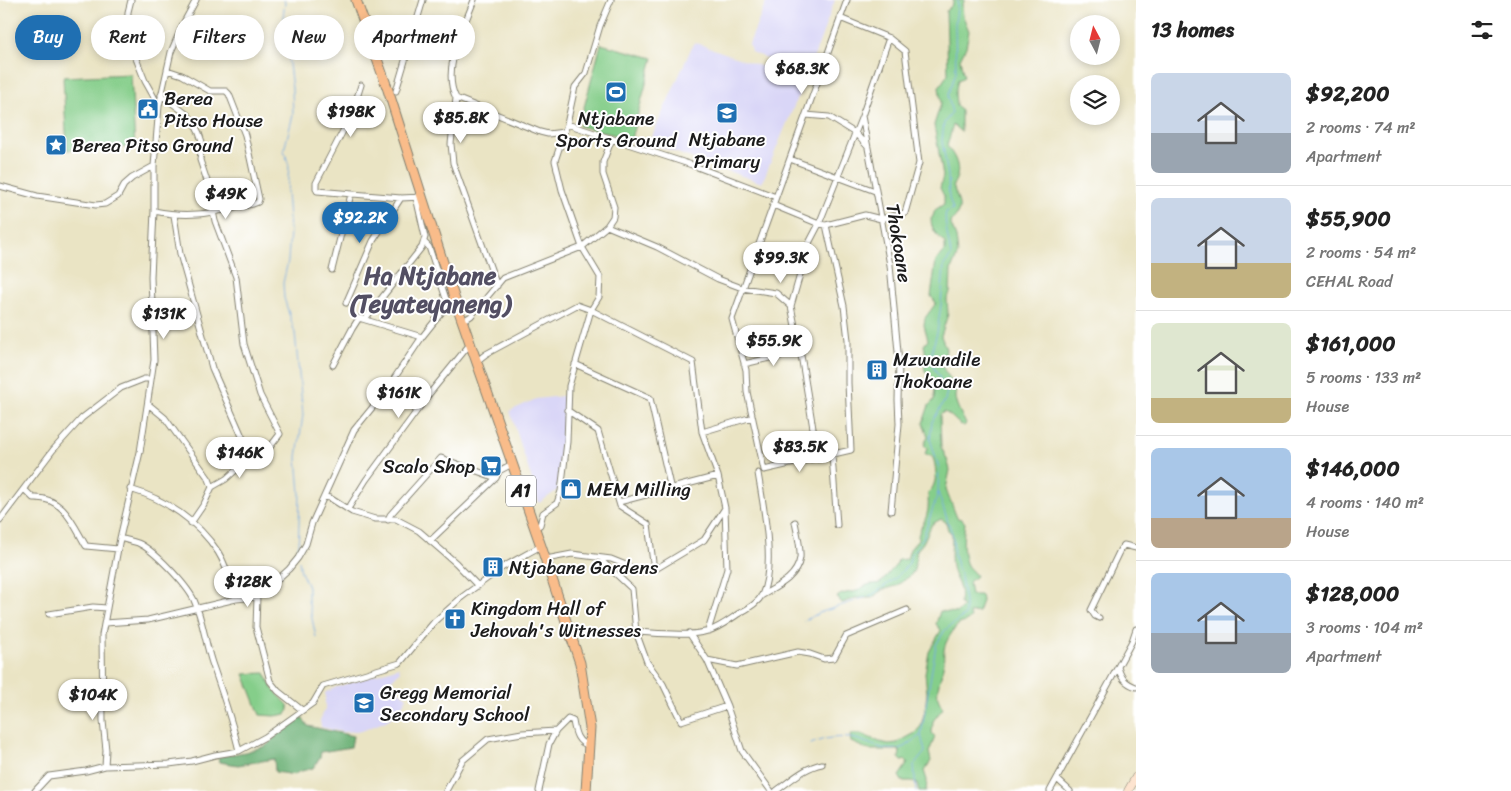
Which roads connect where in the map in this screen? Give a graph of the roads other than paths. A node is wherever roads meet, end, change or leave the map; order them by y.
1 (131, 0) edge
2 (196, 0) edge
3 (356, 0) edge
4 (422, 0) edge
5 (474, 0) edge
6 (611, 0) edge
7 (846, 0) edge
8 (840, 18) junction
9 (889, 38) junction
10 (167, 70) junction
11 (361, 85) dead end
12 (396, 91) dead end
13 (161, 95) junction
14 (456, 98) junction
15 (159, 106) junction
16 (806, 115) junction
17 (862, 116) junction
18 (567, 124) junction
19 (564, 132) junction
20 (855, 133) junction
21 (612, 139) junction
22 (867, 146) junction
23 (790, 159) junction
24 (154, 166) junction
25 (838, 177) junction
26 (0, 186) edge
27 (876, 191) junction
28 (351, 194) junction
29 (419, 197) junction
30 (776, 197) junction
31 (401, 198) junction
32 (773, 205) junction
33 (154, 211) junction
34 (213, 213) junction
35 (174, 215) junction
36 (881, 220) junction
37 (818, 224) junction
38 (826, 225) junction
39 (607, 226) junction
40 (424, 242) junction
41 (582, 247) junction
42 (332, 270) dead end
43 (497, 286) junction
44 (742, 288) junction
45 (454, 297) junction
46 (346, 304) dead end
47 (448, 305) junction
48 (791, 306) junction
49 (591, 310) junction
50 (365, 319) junction
51 (463, 321) junction
52 (422, 338) junction
53 (470, 344) junction
54 (800, 351) junction
55 (477, 361) junction
56 (575, 364) junction
57 (744, 364) junction
58 (333, 365) dead end
59 (150, 379) junction
60 (148, 404) junction
61 (567, 410) junction
62 (752, 418) junction
63 (702, 432) junction
64 (832, 455) junction
65 (252, 459) junction
66 (818, 459) junction
67 (512, 464) junction
68 (761, 472) junction
69 (718, 476) junction
70 (496, 478) junction
71 (212, 487) junction
72 (24, 489) junction
73 (130, 489) junction
74 (670, 490) junction
75 (324, 497) junction
76 (619, 502) junction
77 (725, 508) junction
78 (348, 509) junction
79 (891, 511) dead end
80 (0, 520) edge
81 (388, 520) junction
82 (191, 522) junction
83 (795, 522) dead end
84 (837, 525) dead end
85 (534, 528) junction
86 (120, 538) junction
87 (430, 541) junction
88 (542, 546) junction
89 (1136, 548) edge
90 (118, 549) junction
91 (602, 558) junction
92 (546, 559) junction
93 (654, 570) junction
94 (478, 586) junction
95 (761, 596) junction
96 (257, 597) junction
97 (236, 599) junction
98 (108, 608) junction
99 (197, 610) junction
100 (908, 610) dead end
101 (49, 614) dead end
102 (1099, 618) dead end
103 (105, 623) junction
104 (1136, 629) edge
105 (708, 631) junction
106 (636, 632) junction
107 (689, 633) junction
108 (707, 660) junction
109 (1118, 667) junction
110 (1136, 687) edge
111 (727, 706) junction
112 (302, 710) junction
113 (556, 731) junction
114 (590, 746) junction
115 (239, 751) junction
116 (822, 764) dead end
117 (105, 766) junction
118 (1136, 777) edge
119 (1058, 780) junction
120 (35, 791) edge
121 (446, 791) edge
122 (539, 791) edge
123 (586, 791) edge
124 (771, 791) edge
125 (776, 791) edge
126 (1050, 791) edge
127 (1070, 791) edge
128 (1128, 791) edge

1 - 15 street
2 - 10 street
3 - 29 main road, A1
4 - 12 street
5 - 14 street
6 - 18 street
7 - 8 street
8 - 9 street
8 - 16 street
9 - 17 street, Thokoane
9 - 36 street
10 - 13 street
10 - 34 street
11 - 28 street
13 - 15 street
13 - 34 street
14 - 19 street
14 - 43 street
15 - 24 street
16 - 20 street
16 - 23 street
17 - 20 street
17 - 22 street, Thokoane
18 - 19 street
18 - 21 street
19 - 41 street
20 - 22 street
20 - 25 street
21 - 30 street
21 - 39 street
22 - 27 street, Thokoane
23 - 25 street
23 - 30 street
24 - 26 street
24 - 33 street
25 - 27 street
25 - 37 street
27 - 36 street, Thokoane
28 - 31 street
28 - 42 street
29 - 31 street
29 - 40 street
29 - 45 main road, A1
30 - 32 street
31 - 46 street
32 - 37 street
32 - 44 street
33 - 35 street
33 - 59 street
34 - 35 street
34 - 65 street
35 - 65 street
36 - 38 street
36 - 79 street, Thokoane
37 - 38 street
37 - 48 street
38 - 64 street
39 - 41 street
39 - 44 street
40 - 47 street
40 - 50 street
41 - 43 street
41 - 49 street
43 - 51 street
44 - 48 street
44 - 57 street
45 - 47 street
45 - 51 main road, A1
47 - 52 street
48 - 54 street
49 - 55 street
49 - 56 street
49 - 63 street
50 - 52 street
50 - 58 street
51 - 53 main road, A1
52 - 75 street
53 - 55 main road, A1
53 - 78 street
54 - 57 street
54 - 66 street
55 - 67 main road, A1
56 - 61 street
56 - 74 street
57 - 62 street
59 - 60 street
59 - 72 street
60 - 71 street
60 - 73 street
61 - 76 street
61 - 85 street
62 - 63 street
62 - 68 street
63 - 69 street
64 - 66 street
64 - 84 street
65 - 71 street
66 - 68 street
67 - 70 street
67 - 85 main road, A1
68 - 95 street
69 - 74 street
69 - 77 street
70 - 81 street
70 - 87 street
71 - 82 street
72 - 80 street
72 - 90 street
73 - 82 street
73 - 86 street
74 - 76 street
75 - 78 street
75 - 96 street
76 - 93 street
77 - 93 street
77 - 105 street
78 - 81 street
81 - 87 street
82 - 97 street
83 - 95 street
85 - 88 main road, A1
86 - 90 street
86 - 99 street
87 - 94 street
88 - 92 main road, A1
88 - 94 street
89 - 102 street
90 - 98 street
91 - 92 street
91 - 93 street
91 - 106 street
92 - 114 main road, A1
94 - 112 street
95 - 105 street
96 - 97 street
96 - 112 street
97 - 99 street
98 - 101 street
98 - 103 street
99 - 103 street
99 - 115 street
100 - 108 street
103 - 117 street
104 - 109 street
105 - 107 street
106 - 107 street
106 - 111 street
107 - 108 street
108 - 111 street
109 - 110 street
109 - 119 street
111 - 124 street
112 - 115 street
113 - 114 street
113 - 121 street
113 - 122 street
114 - 123 main road, A1
115 - 117 street
116 - 125 street
117 - 120 street
118 - 128 main road
119 - 126 street
119 - 127 street

